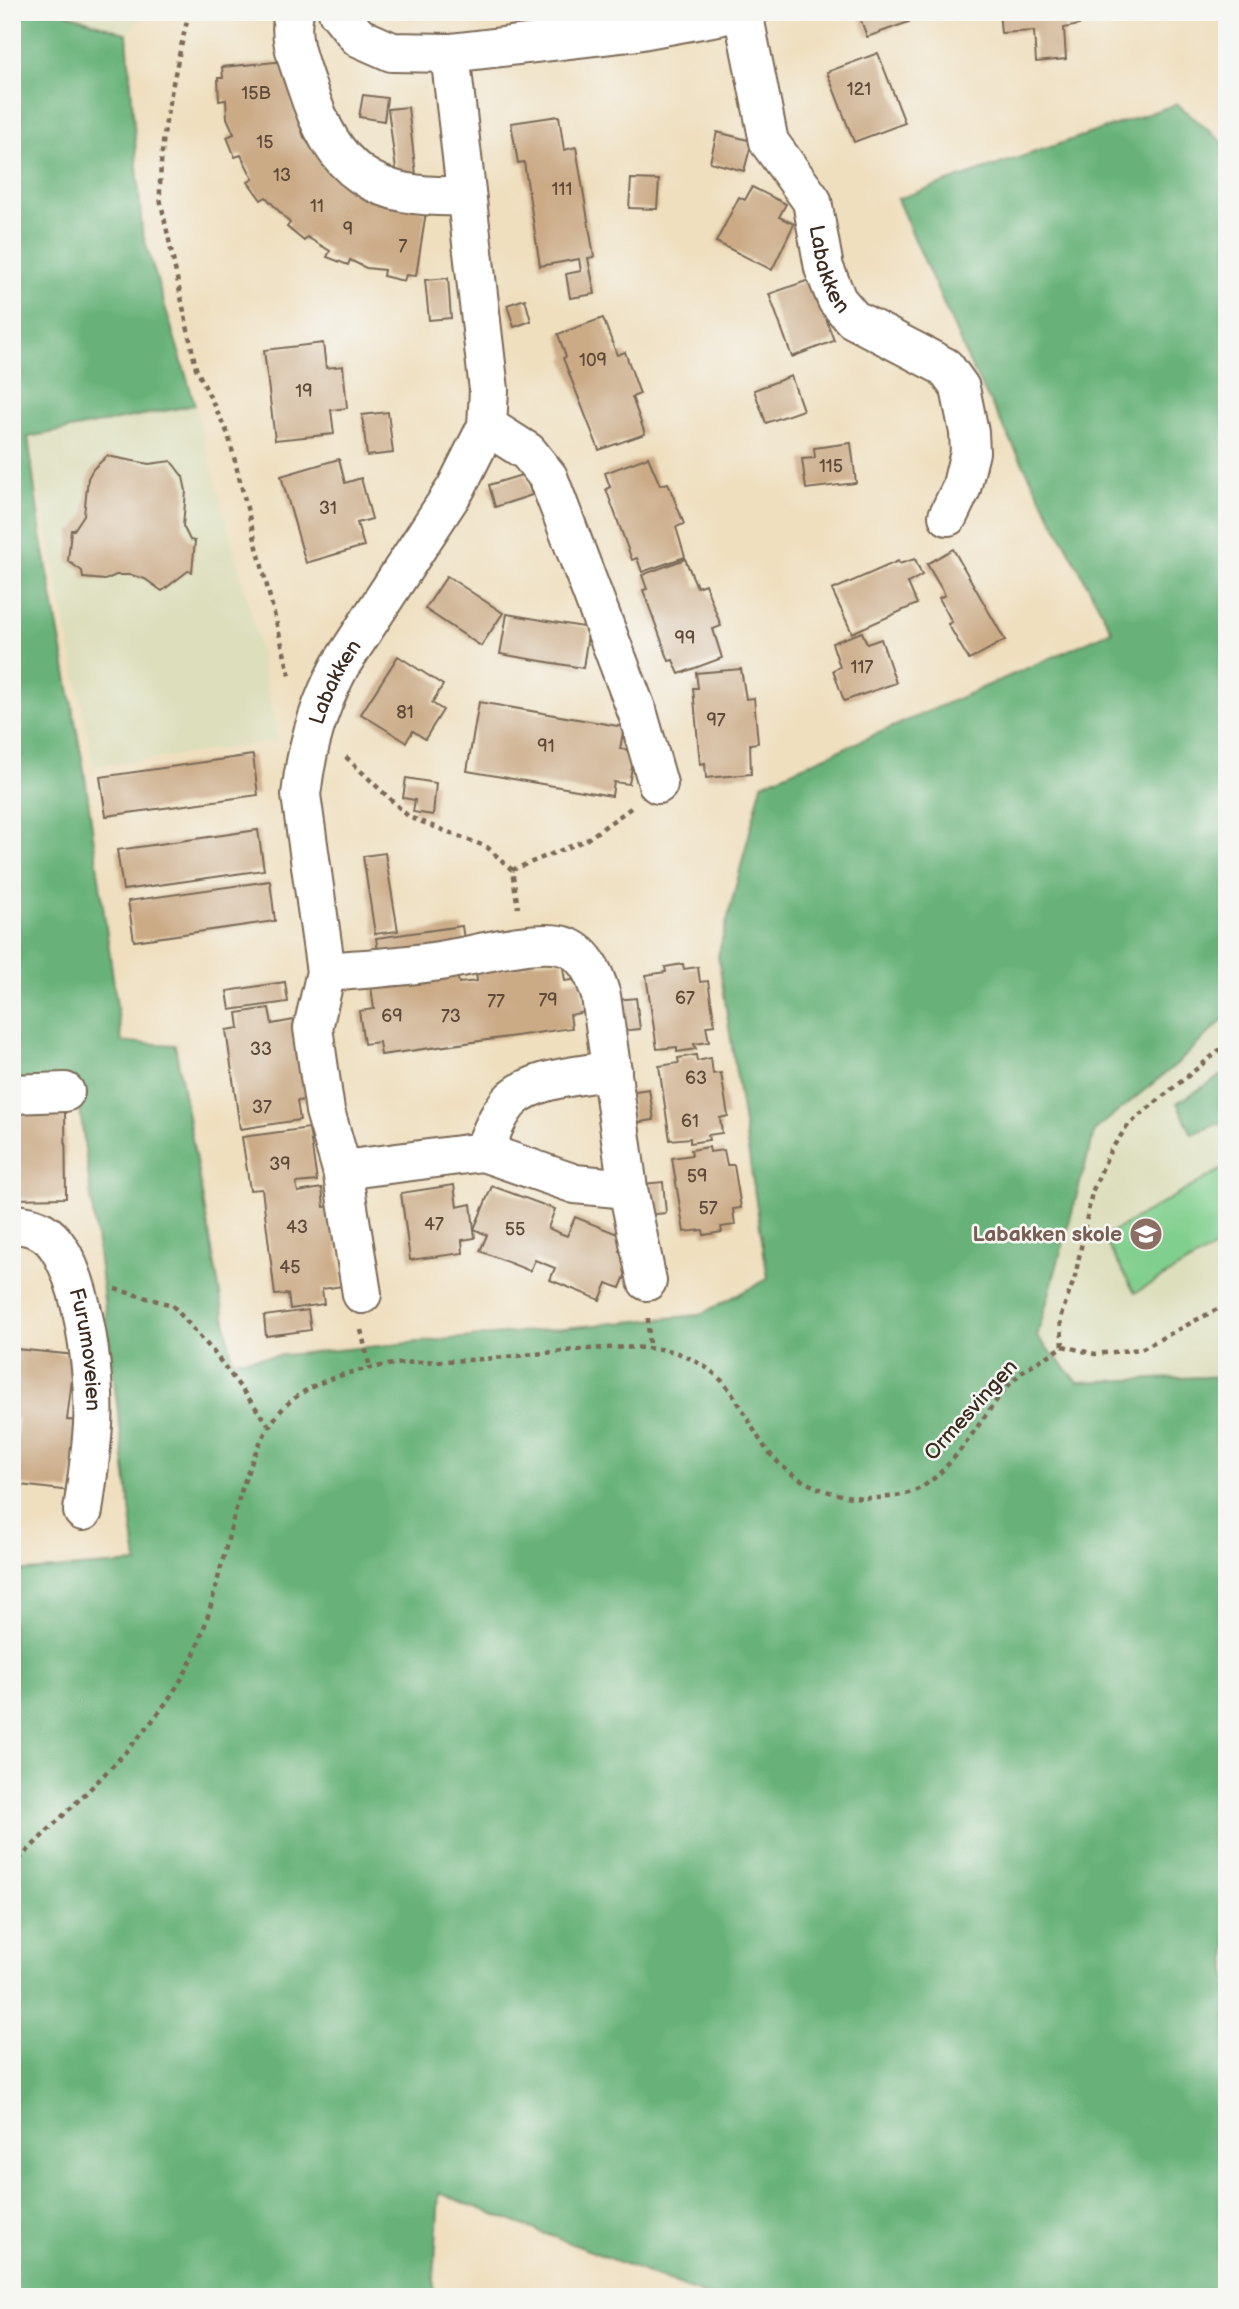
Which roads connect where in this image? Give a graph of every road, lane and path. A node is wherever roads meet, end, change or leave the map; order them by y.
1 (189, 12) edge
2 (294, 12) edge
3 (338, 12) edge
4 (741, 12) edge
5 (450, 53) junction
6 (466, 196) junction
7 (488, 426) junction
8 (948, 516) dead end
9 (315, 724) junction
10 (658, 784) joint
11 (512, 870) junction
12 (523, 947) junction
13 (326, 972) junction
14 (1227, 1044) edge
15 (612, 1070) junction
16 (65, 1092) dead end
17 (12, 1094) edge
18 (483, 1152) junction
19 (342, 1170) junction
20 (628, 1189) junction
21 (12, 1224) edge
22 (72, 1279) junction
23 (647, 1281) dead end
24 (362, 1294) dead end
25 (1227, 1304) edge
26 (1063, 1346) junction
27 (268, 1424) junction
28 (83, 1511) dead end
29 (12, 1867) edge

1 - 9 path
2 - 6 street
3 - 5 street, Labakken
4 - 5 street, Labakken
4 - 8 street, Labakken
5 - 6 street, Labakken
6 - 7 street, Labakken
7 - 9 street, Labakken
7 - 10 street
9 - 11 path
9 - 13 street, Labakken
10 - 11 path
11 - 12 path
12 - 13 street
12 - 15 street
13 - 19 street, Labakken
14 - 26 path
15 - 18 street
15 - 20 street
16 - 17 street
18 - 19 street
18 - 20 street
19 - 24 street, Labakken
20 - 23 street
21 - 22 street, Furumoveien
22 - 27 path
22 - 28 street, Furumoveien
25 - 26 path
26 - 27 path, Ormesvingen
27 - 29 path

